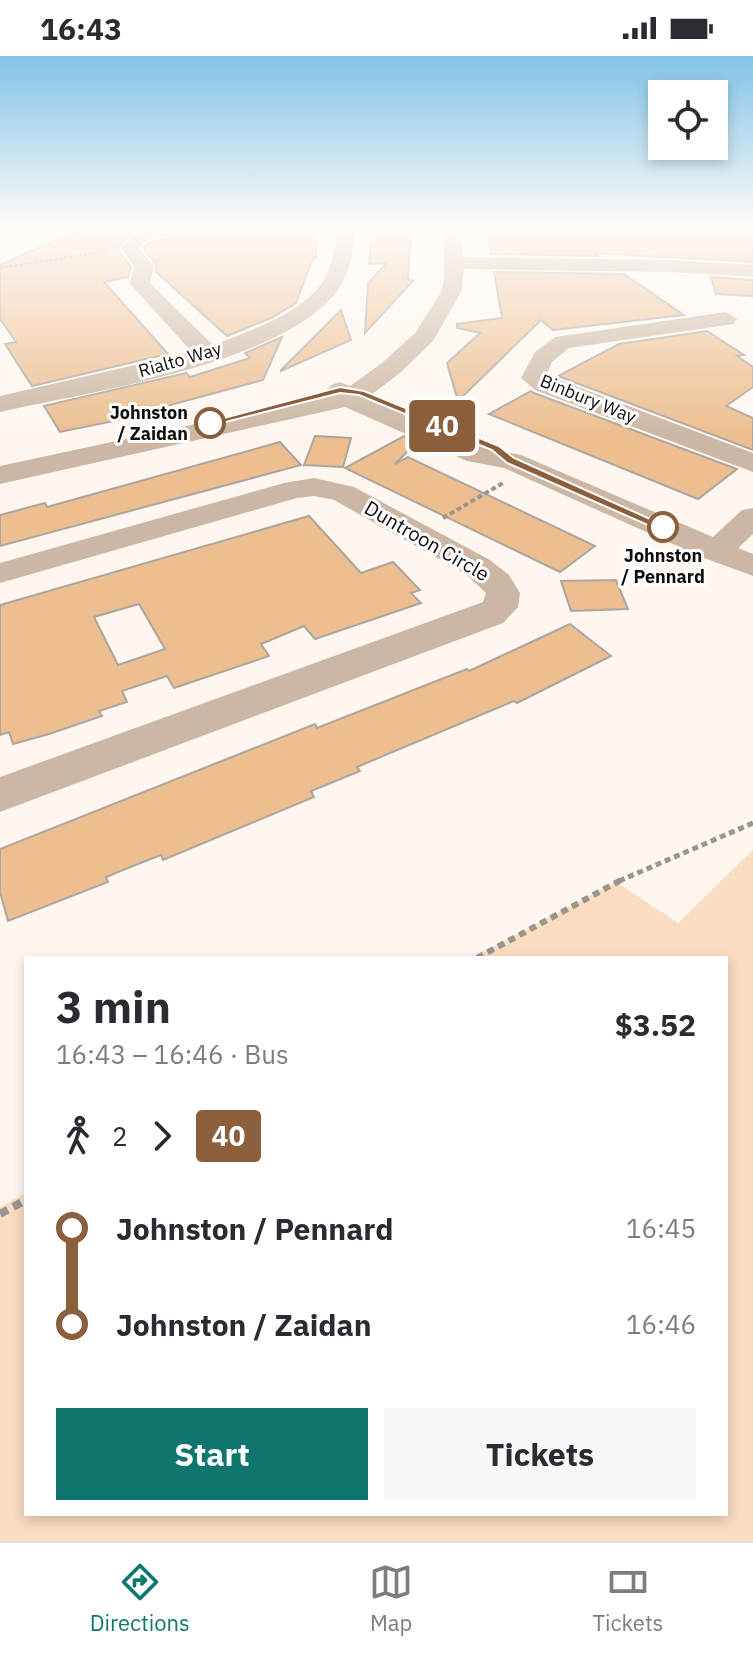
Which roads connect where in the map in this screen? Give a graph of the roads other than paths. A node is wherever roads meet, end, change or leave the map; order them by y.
1 (151, 296) edge
2 (320, 296) edge
3 (448, 296) edge
4 (689, 296) edge
5 (209, 353) junction
6 (349, 394) junction
7 (12, 430) edge
8 (753, 463) edge
9 (0, 475) edge
10 (753, 517) edge
11 (716, 551) junction
12 (753, 566) edge
13 (0, 573) edge
14 (0, 795) edge

1 - 5 street
2 - 5 street, Rialto Way
3 - 6 street
4 - 8 street, Binbury Way
5 - 7 street, Rialto Way
6 - 7 street
6 - 11 street
7 - 9 street
10 - 11 street
11 - 12 street
13 - 14 street, Duntroon Circle

